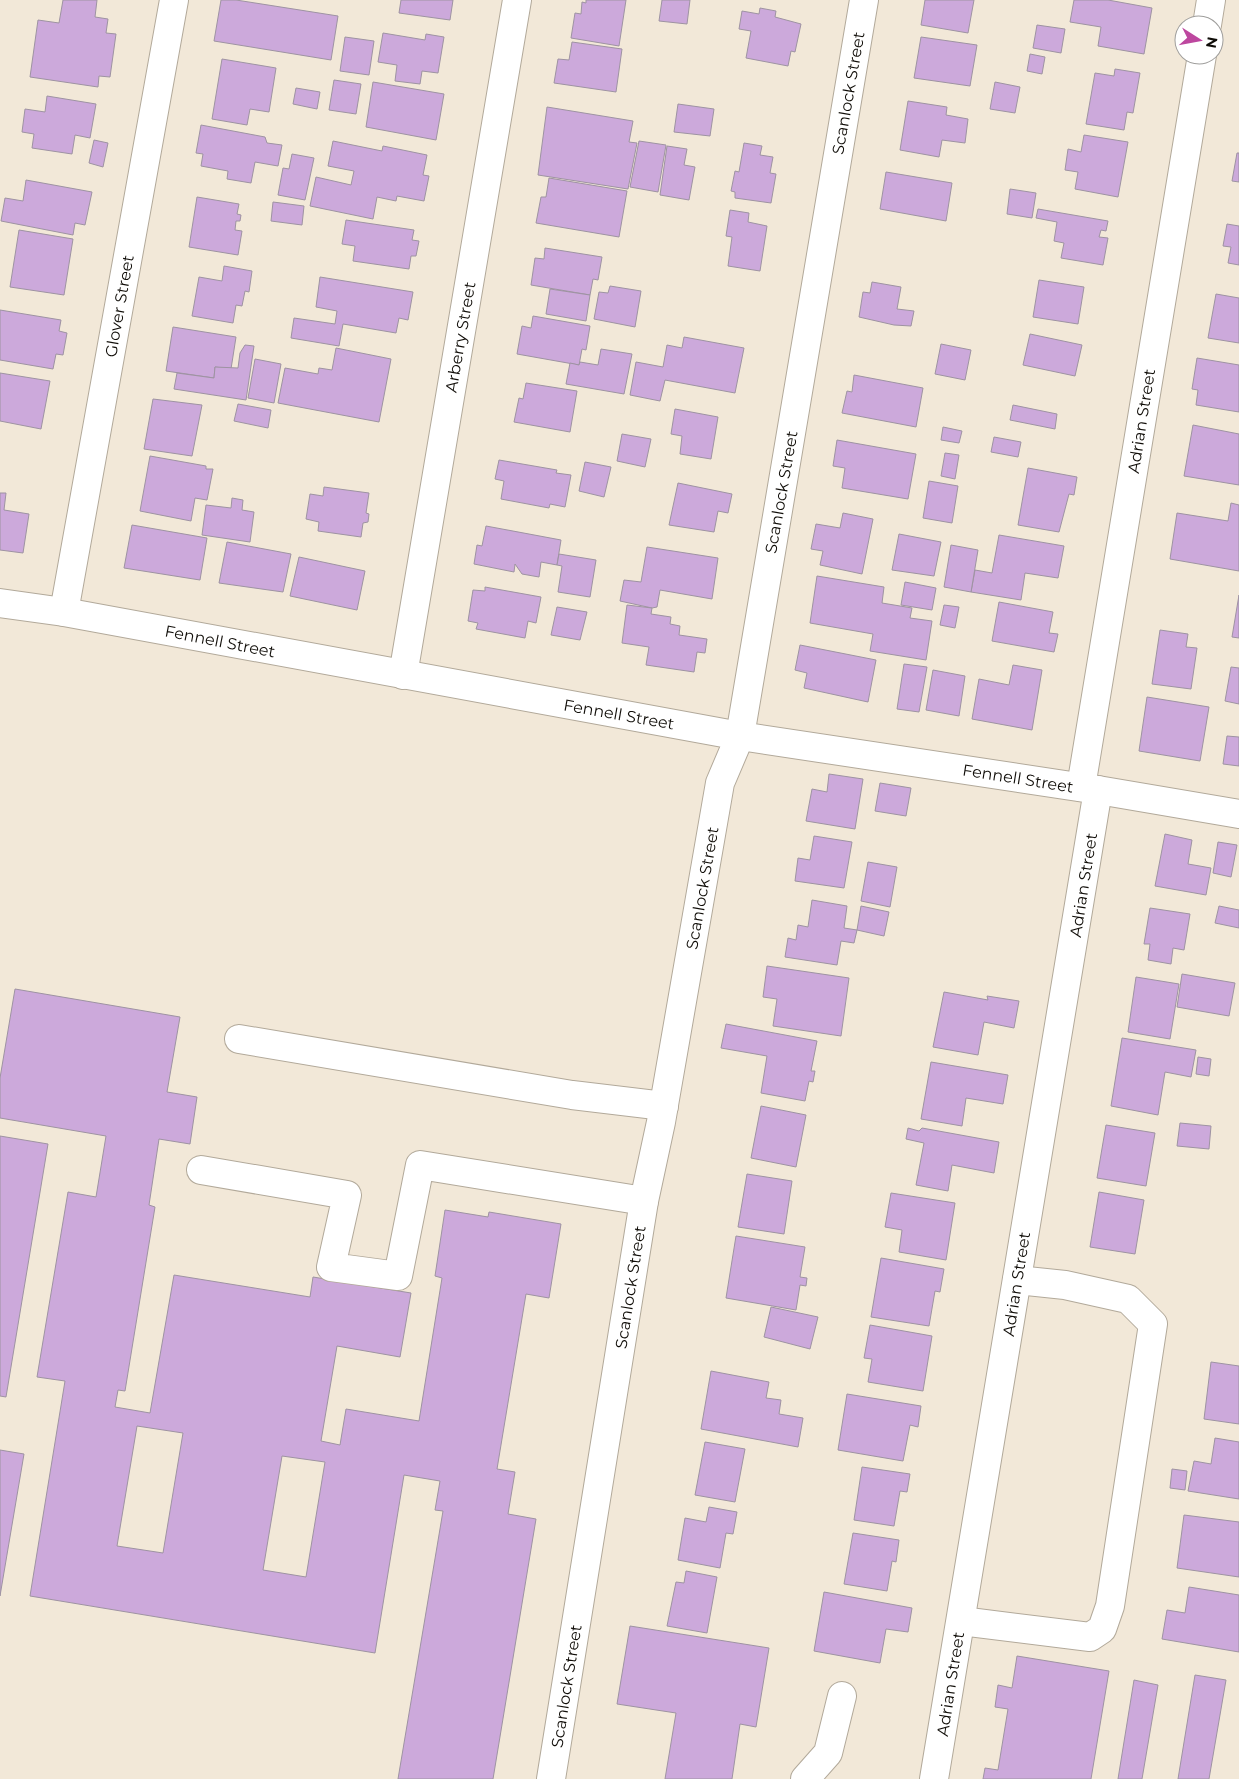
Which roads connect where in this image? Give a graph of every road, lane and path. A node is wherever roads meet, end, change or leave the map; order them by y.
1 (174, 0) edge
2 (518, 0) edge
3 (864, 0) edge
4 (1211, 0) edge
5 (1209, 15) edge
6 (1200, 65) edge
7 (0, 606) edge
8 (64, 612) junction
9 (403, 675) junction
10 (740, 736) junction
11 (1090, 788) junction
12 (1239, 814) edge
13 (238, 1040) dead end
14 (664, 1106) junction
15 (201, 1170) dead end
16 (644, 1201) junction
17 (1017, 1280) junction
18 (961, 1621) junction
19 (842, 1696) dead end
20 (551, 1779) edge
21 (804, 1779) edge
22 (934, 1779) edge

1 - 8 street, Glover Street
2 - 9 street, Arberry Street
3 - 10 street, Scanlock Street
4 - 5 street
6 - 11 street, Adrian Street
7 - 8 street, Fennell Street
8 - 9 street, Fennell Street
9 - 10 street, Fennell Street
10 - 11 street, Fennell Street
10 - 14 street, Scanlock Street
11 - 12 street, Fennell Street
11 - 17 street, Adrian Street
13 - 14 street
14 - 16 street, Scanlock Street
15 - 16 street
16 - 20 street, Scanlock Street
17 - 18 street, Adrian Street
17 - 18 street
18 - 22 street, Adrian Street
19 - 21 street

